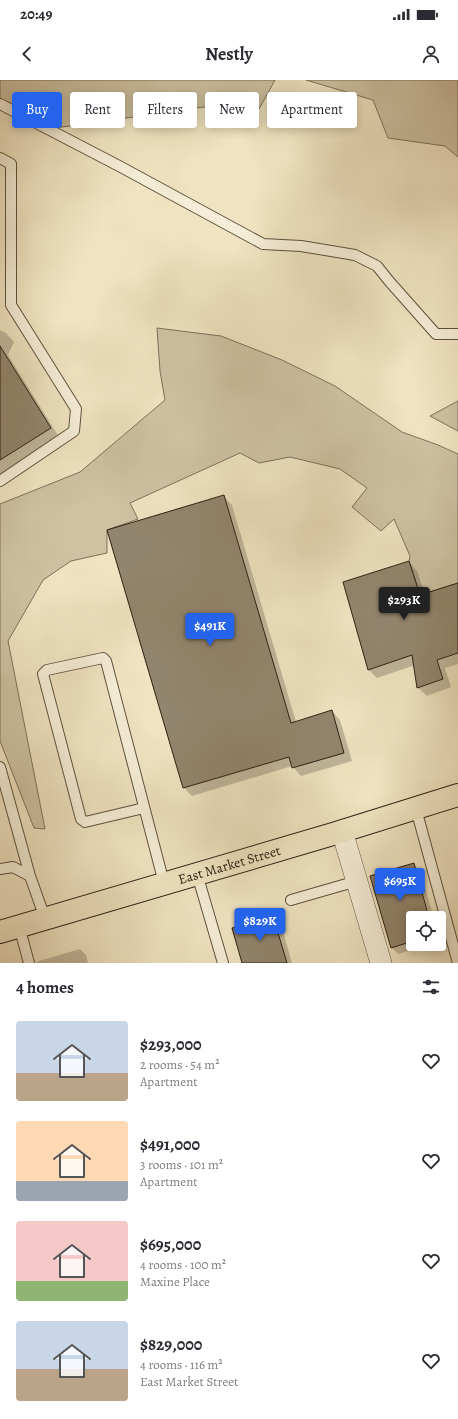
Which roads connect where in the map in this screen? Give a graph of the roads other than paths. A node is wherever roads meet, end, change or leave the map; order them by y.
1 (0, 104) edge
2 (0, 158) edge
3 (458, 334) edge
4 (0, 481) edge
5 (0, 767) edge
6 (458, 795) edge
7 (144, 808) junction
8 (416, 809) junction
9 (342, 831) junction
10 (0, 869) edge
11 (197, 874) junction
12 (30, 876) junction
13 (357, 881) junction
14 (164, 883) junction
15 (291, 900) dead end
16 (45, 918) junction
17 (9, 929) edge
18 (29, 963) edge
19 (223, 963) edge
20 (381, 963) edge
21 (458, 963) edge

1 - 3 lane
2 - 4 lane
5 - 12 lane
6 - 8 main road, East Market Street
7 - 7 lane
7 - 14 lane
8 - 9 main road, East Market Street
8 - 21 lane
9 - 11 main road, East Market Street
9 - 13 street
10 - 12 lane
11 - 14 main road, East Market Street
11 - 19 lane
12 - 16 lane
13 - 15 lane
13 - 20 street
14 - 16 main road, East Market Street
16 - 17 main road, East Market Street
17 - 18 lane

